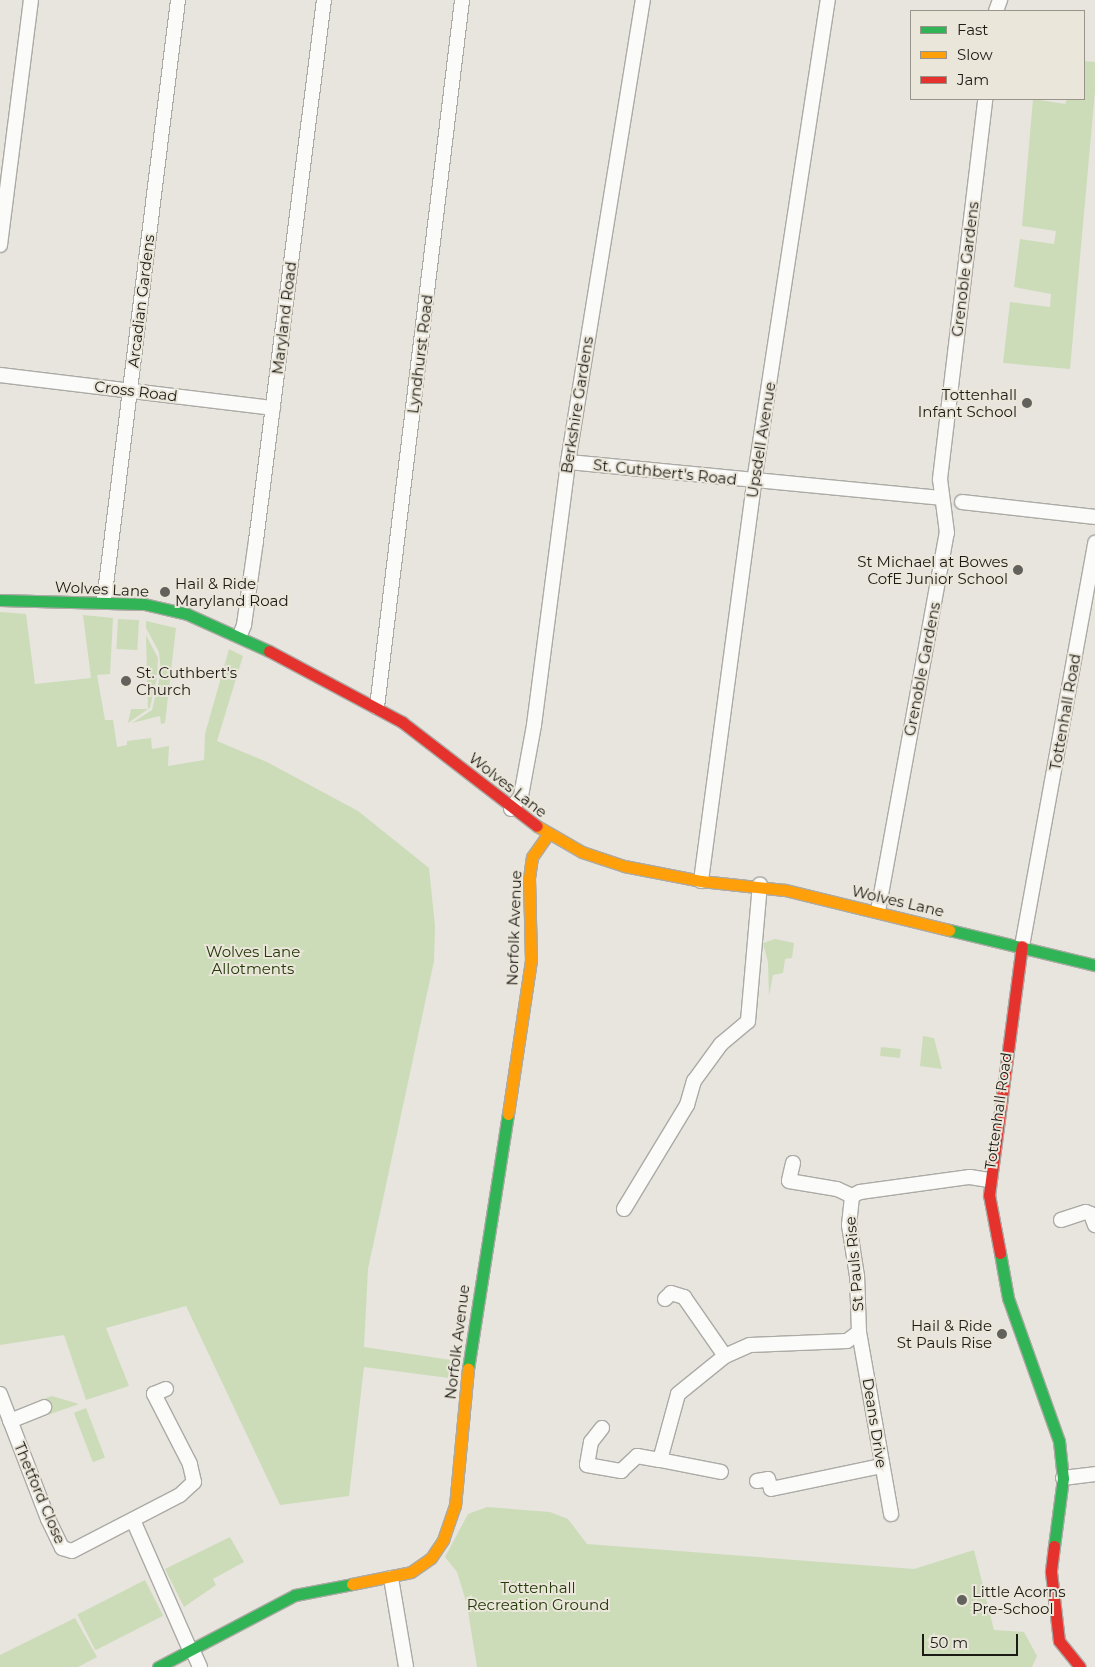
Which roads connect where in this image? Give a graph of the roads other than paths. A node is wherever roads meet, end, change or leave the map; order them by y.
1 (31, 0) edge
2 (178, 0) edge
3 (324, 0) edge
4 (462, 0) edge
5 (643, 0) edge
6 (828, 0) edge
7 (985, 100) edge
8 (0, 245) edge
9 (0, 375) edge
10 (130, 390) junction
11 (273, 408) junction
12 (568, 462) junction
13 (754, 482) junction
14 (941, 498) junction
15 (962, 502) dead end
16 (1095, 517) edge
17 (1095, 543) edge
18 (0, 600) edge
19 (104, 601) junction
20 (240, 635) junction
21 (377, 707) junction
22 (511, 809) junction
23 (548, 834) junction
24 (700, 881) junction
25 (760, 885) junction
26 (878, 911) junction
27 (1022, 946) junction
28 (1095, 965) edge
29 (793, 1163) dead end
30 (989, 1180) junction
31 (852, 1196) junction
32 (624, 1209) dead end
33 (1061, 1220) dead end
34 (1095, 1225) edge
35 (664, 1299) dead end
36 (859, 1332) junction
37 (725, 1356) junction
38 (166, 1389) dead end
39 (0, 1394) edge
40 (44, 1408) dead end
41 (10, 1421) junction
42 (602, 1428) dead end
43 (660, 1460) junction
44 (881, 1466) junction
45 (721, 1472) dead end
46 (1095, 1474) edge
47 (1063, 1478) junction
48 (757, 1481) dead end
49 (891, 1514) dead end
50 (133, 1520) junction
51 (391, 1578) junction
52 (191, 1649) junction
53 (158, 1667) edge
54 (200, 1667) edge
55 (406, 1667) edge
56 (1080, 1667) edge

1 - 8 street
2 - 10 street, Arcadian Gardens
3 - 11 street, Maryland Road
4 - 21 street, Lyndhurst Road
5 - 12 street, Berkshire Gardens
6 - 13 street, Upsdell Avenue
7 - 14 street, Grenoble Gardens
9 - 10 street, Cross Road
10 - 11 street, Cross Road
10 - 19 street, Arcadian Gardens
11 - 20 street, Maryland Road
12 - 13 street, St. Cuthbert's Road
12 - 22 street, Berkshire Gardens
13 - 14 street, St. Cuthbert's Road
13 - 24 street, Upsdell Avenue
14 - 26 street, Grenoble Gardens
15 - 16 street
17 - 27 street, Tottenhall Road
18 - 19 street, Wolves Lane
19 - 20 street, Wolves Lane
20 - 21 street, Wolves Lane
21 - 22 street, Wolves Lane
22 - 23 street, Wolves Lane
23 - 24 street, Wolves Lane
23 - 51 street, Norfolk Avenue
24 - 25 street, Wolves Lane
25 - 26 street, Wolves Lane
25 - 32 street
26 - 27 street, Wolves Lane
27 - 28 street, Wolves Lane
27 - 30 street, Tottenhall Road
29 - 31 street
30 - 31 street, St Pauls Rise
30 - 47 street, Tottenhall Road
31 - 36 street, St Pauls Rise
33 - 34 street
35 - 37 street
36 - 37 street, St Pauls Rise
36 - 44 street, Deans Drive
37 - 43 street, St Pauls Rise
38 - 50 street, Thetford Close
39 - 41 street, Thetford Close
40 - 41 street
41 - 50 street, Thetford Close
42 - 43 street
43 - 45 street
44 - 48 street
44 - 49 street, Deans Drive
46 - 47 street
47 - 56 street, Tottenhall Road
50 - 52 street
51 - 52 street, Norfolk Avenue
51 - 55 street
52 - 53 street, Norfolk Avenue
52 - 54 street

